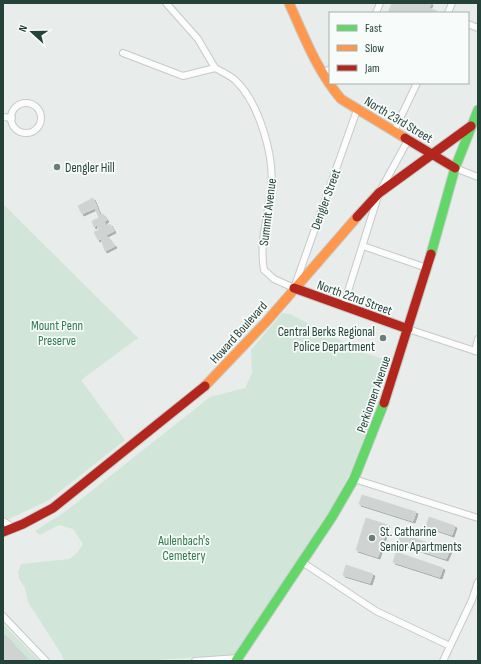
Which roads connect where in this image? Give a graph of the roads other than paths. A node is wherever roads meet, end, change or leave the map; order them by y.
1 (166, 3) edge
2 (289, 3) edge
3 (123, 53) dead end
4 (215, 68) junction
5 (326, 71) edge
6 (331, 84) edge
7 (417, 84) edge
8 (357, 110) junction
9 (478, 110) edge
10 (3, 117) edge
11 (12, 118) junction
12 (471, 126) junction
13 (394, 131) junction
14 (408, 140) junction
15 (432, 155) junction
16 (455, 168) junction
17 (478, 177) edge
18 (379, 193) junction
19 (363, 246) junction
20 (427, 268) junction
21 (294, 288) junction
22 (343, 307) junction
23 (408, 329) junction
24 (478, 340) edge
25 (476, 351) edge
26 (354, 479) junction
27 (478, 518) edge
28 (3, 521) edge
29 (14, 528) junction
30 (3, 532) edge
31 (302, 562) junction
32 (478, 582) edge
33 (3, 616) edge
34 (450, 646) junction
35 (238, 659) edge
36 (46, 661) edge
37 (195, 661) edge
38 (443, 661) edge

1 - 4 street
2 - 5 main road, North 23rd Street
3 - 4 street
4 - 21 street, Summit Avenue
6 - 8 main road, North 23rd Street
7 - 13 street
8 - 13 main road, North 23rd Street
8 - 21 street, Dengler Street
9 - 12 main road, Perkiomen Avenue
10 - 11 street
11 - 11 street
12 - 15 main road, Howard Boulevard
12 - 16 main road, Perkiomen Avenue
13 - 14 main road, North 23rd Street
14 - 15 main road, North 23rd Street
14 - 18 street
15 - 16 main road, North 23rd Street
15 - 18 main road, Howard Boulevard
16 - 17 street
16 - 20 main road, Perkiomen Avenue
18 - 19 street
18 - 21 main road, Howard Boulevard
19 - 20 street
19 - 22 street
20 - 23 main road, Perkiomen Avenue
21 - 22 main road, North 22nd Street
21 - 29 main road, Howard Boulevard
22 - 23 main road, North 22nd Street
23 - 25 street
23 - 26 main road, Perkiomen Avenue
24 - 25 street
26 - 27 street
26 - 31 main road, Perkiomen Avenue
28 - 29 street
29 - 30 main road, Howard Boulevard
31 - 34 street
31 - 35 main road, Perkiomen Avenue
32 - 34 street
33 - 36 street
34 - 38 street
35 - 37 street

